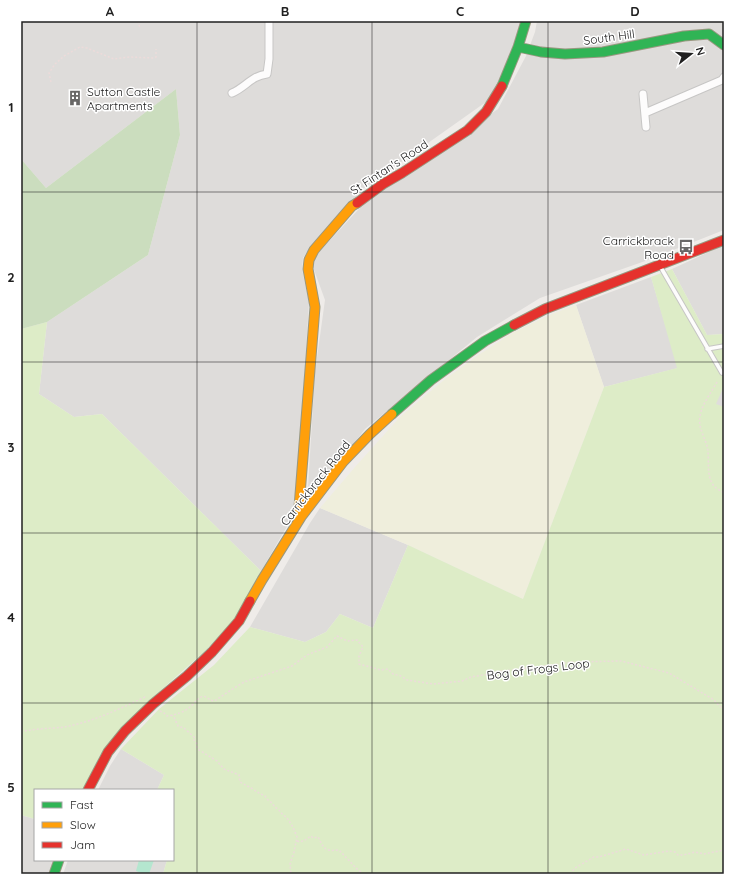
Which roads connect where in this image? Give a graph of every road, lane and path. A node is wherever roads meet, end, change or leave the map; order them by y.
1 (138, 21) edge
2 (269, 21) edge
3 (526, 21) edge
4 (140, 28) dead end
5 (724, 45) edge
6 (518, 47) junction
7 (156, 49) dead end
8 (724, 77) edge
9 (51, 82) dead end
10 (232, 93) dead end
11 (643, 94) dead end
12 (645, 113) junction
13 (646, 127) dead end
14 (724, 240) edge
15 (659, 265) junction
16 (724, 346) edge
17 (707, 349) junction
18 (724, 373) edge
19 (717, 382) dead end
20 (724, 493) edge
21 (301, 517) junction
22 (150, 703) dead end
23 (157, 709) dead end
24 (724, 711) edge
25 (171, 715) junction
26 (21, 732) edge
27 (89, 789) edge
28 (297, 840) junction
29 (724, 850) edge
30 (59, 861) edge
31 (54, 874) edge
32 (291, 874) edge
33 (361, 874) edge
34 (570, 874) edge

1 - 4 path
2 - 10 street
3 - 6 main road, St Fintan's Road
5 - 6 main road, South Hill
6 - 21 main road, St Fintan's Road
7 - 9 path
8 - 12 street
11 - 12 street
12 - 13 street
14 - 15 main road, Carrickbrack Road
15 - 17 lane
15 - 21 main road, Carrickbrack Road
16 - 17 lane
17 - 18 lane
19 - 20 path
21 - 27 main road, Carrickbrack Road
22 - 26 path
23 - 25 path
24 - 25 path, Bog of Frogs Loop
25 - 28 path
28 - 32 path
28 - 33 path
29 - 34 path
30 - 31 main road

